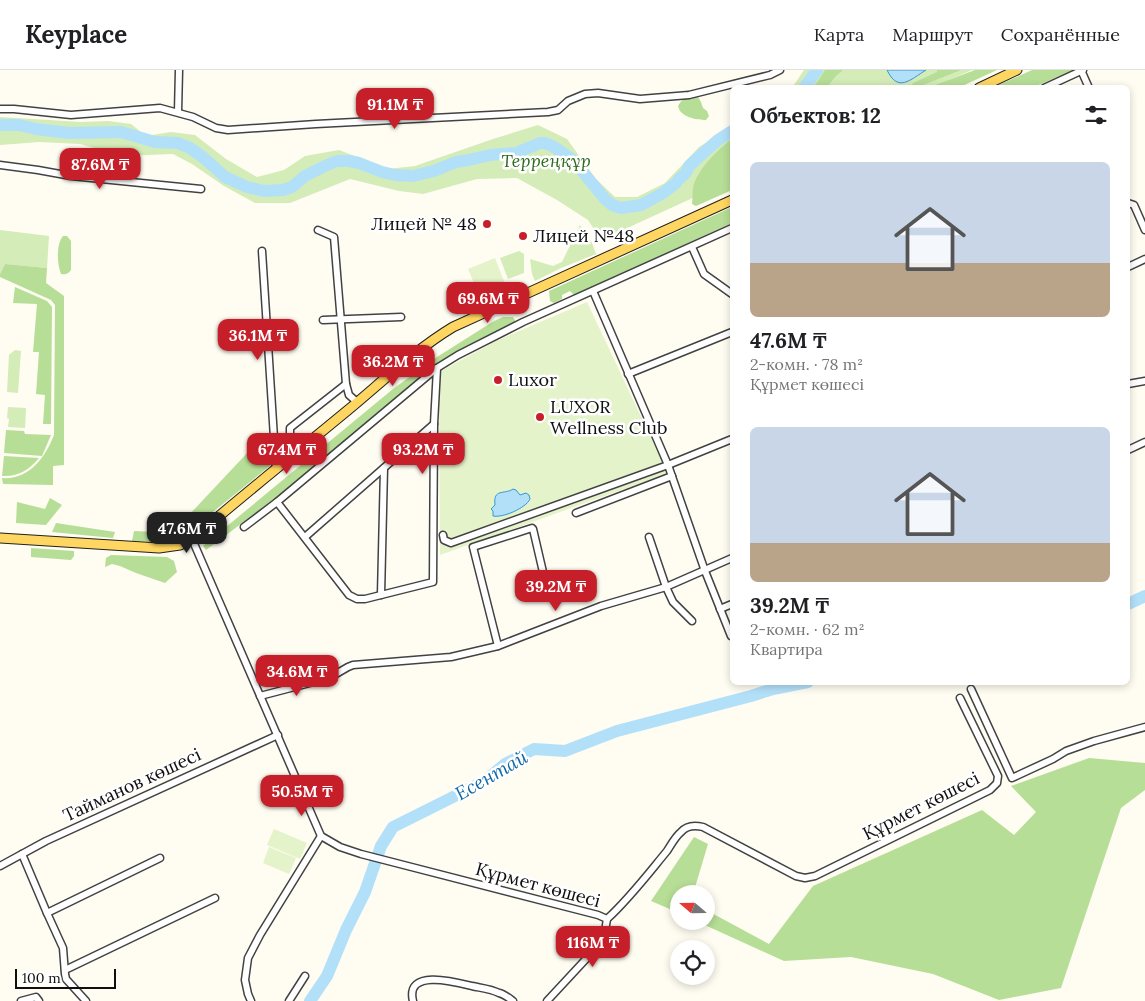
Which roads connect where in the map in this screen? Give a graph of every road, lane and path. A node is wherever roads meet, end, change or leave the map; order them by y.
1 (179, 70) edge
2 (780, 70) edge
3 (1017, 70) edge
4 (1082, 70) edge
5 (730, 85) edge
6 (731, 85) edge
7 (985, 85) edge
8 (1050, 85) edge
9 (1088, 85) edge
10 (0, 109) edge
11 (178, 112) junction
12 (0, 165) edge
13 (201, 189) dead end
14 (730, 201) edge
15 (1130, 204) edge
16 (730, 229) edge
17 (318, 230) dead end
18 (1145, 230) edge
19 (692, 247) junction
20 (262, 251) dead end
21 (1145, 259) edge
22 (1130, 266) edge
23 (593, 291) junction
24 (730, 293) edge
25 (401, 318) dead end
26 (323, 320) dead end
27 (341, 320) junction
28 (730, 333) edge
29 (437, 368) junction
30 (628, 374) junction
31 (1145, 381) edge
32 (346, 384) junction
33 (1130, 384) edge
34 (357, 402) junction
35 (434, 424) junction
36 (730, 439) edge
37 (1145, 442) edge
38 (1130, 449) edge
39 (299, 450) junction
40 (668, 465) junction
41 (384, 468) junction
42 (276, 469) junction
43 (672, 476) junction
44 (277, 502) junction
45 (576, 513) dead end
46 (244, 527) dead end
47 (443, 536) dead end
48 (304, 537) junction
49 (649, 537) dead end
50 (0, 538) edge
51 (192, 539) junction
52 (730, 559) edge
53 (705, 570) junction
54 (546, 584) dead end
55 (666, 587) junction
56 (381, 595) junction
57 (730, 605) edge
58 (720, 609) junction
59 (692, 621) dead end
60 (730, 634) edge
61 (498, 646) junction
62 (971, 689) dead end
63 (260, 696) junction
64 (960, 698) dead end
65 (1145, 727) edge
66 (278, 735) junction
67 (321, 836) junction
68 (22, 854) junction
69 (160, 858) dead end
70 (0, 866) edge
71 (215, 898) dead end
72 (47, 912) junction
73 (607, 919) junction
74 (65, 970) junction
75 (304, 976) dead end
76 (21, 1001) edge
77 (39, 1001) edge
78 (86, 1001) edge
79 (251, 1001) edge
80 (289, 1001) edge
81 (413, 1001) edge
82 (513, 1001) edge
83 (547, 1001) edge

1 - 11 street
2 - 6 street
3 - 7 main road
4 - 8 street
4 - 9 street
5 - 11 street
10 - 11 street
12 - 13 street
14 - 34 main road
15 - 18 street
16 - 19 street
17 - 27 street
19 - 23 street
19 - 24 street
20 - 42 street
21 - 22 street
23 - 29 street
23 - 30 street
25 - 27 street
26 - 27 street
27 - 32 street
28 - 30 street
29 - 35 street
29 - 44 street
30 - 40 street
31 - 33 street
32 - 34 street
32 - 39 street
34 - 39 main road
35 - 41 street
35 - 56 street
36 - 40 street
37 - 38 street
39 - 42 main road
40 - 43 street
40 - 47 street
41 - 48 street
41 - 56 street
42 - 51 main road
43 - 45 street
43 - 53 street
44 - 46 street
44 - 48 street
48 - 56 street
49 - 55 street
50 - 51 main road
51 - 63 street
52 - 53 street
53 - 55 street
53 - 58 street
54 - 61 street
55 - 59 street
55 - 61 street
57 - 58 street
58 - 60 street
61 - 63 street
62 - 65 street
63 - 66 street
64 - 73 street, Құрмет көшесі
66 - 67 street
66 - 68 street, Тайманов көшесі
67 - 73 street, Құрмет көшесі
67 - 79 street
68 - 70 street, Тайманов көшесі
68 - 72 street
69 - 72 street
71 - 74 street
72 - 74 street
73 - 83 street
74 - 78 street
75 - 80 street
76 - 77 street
81 - 82 street

